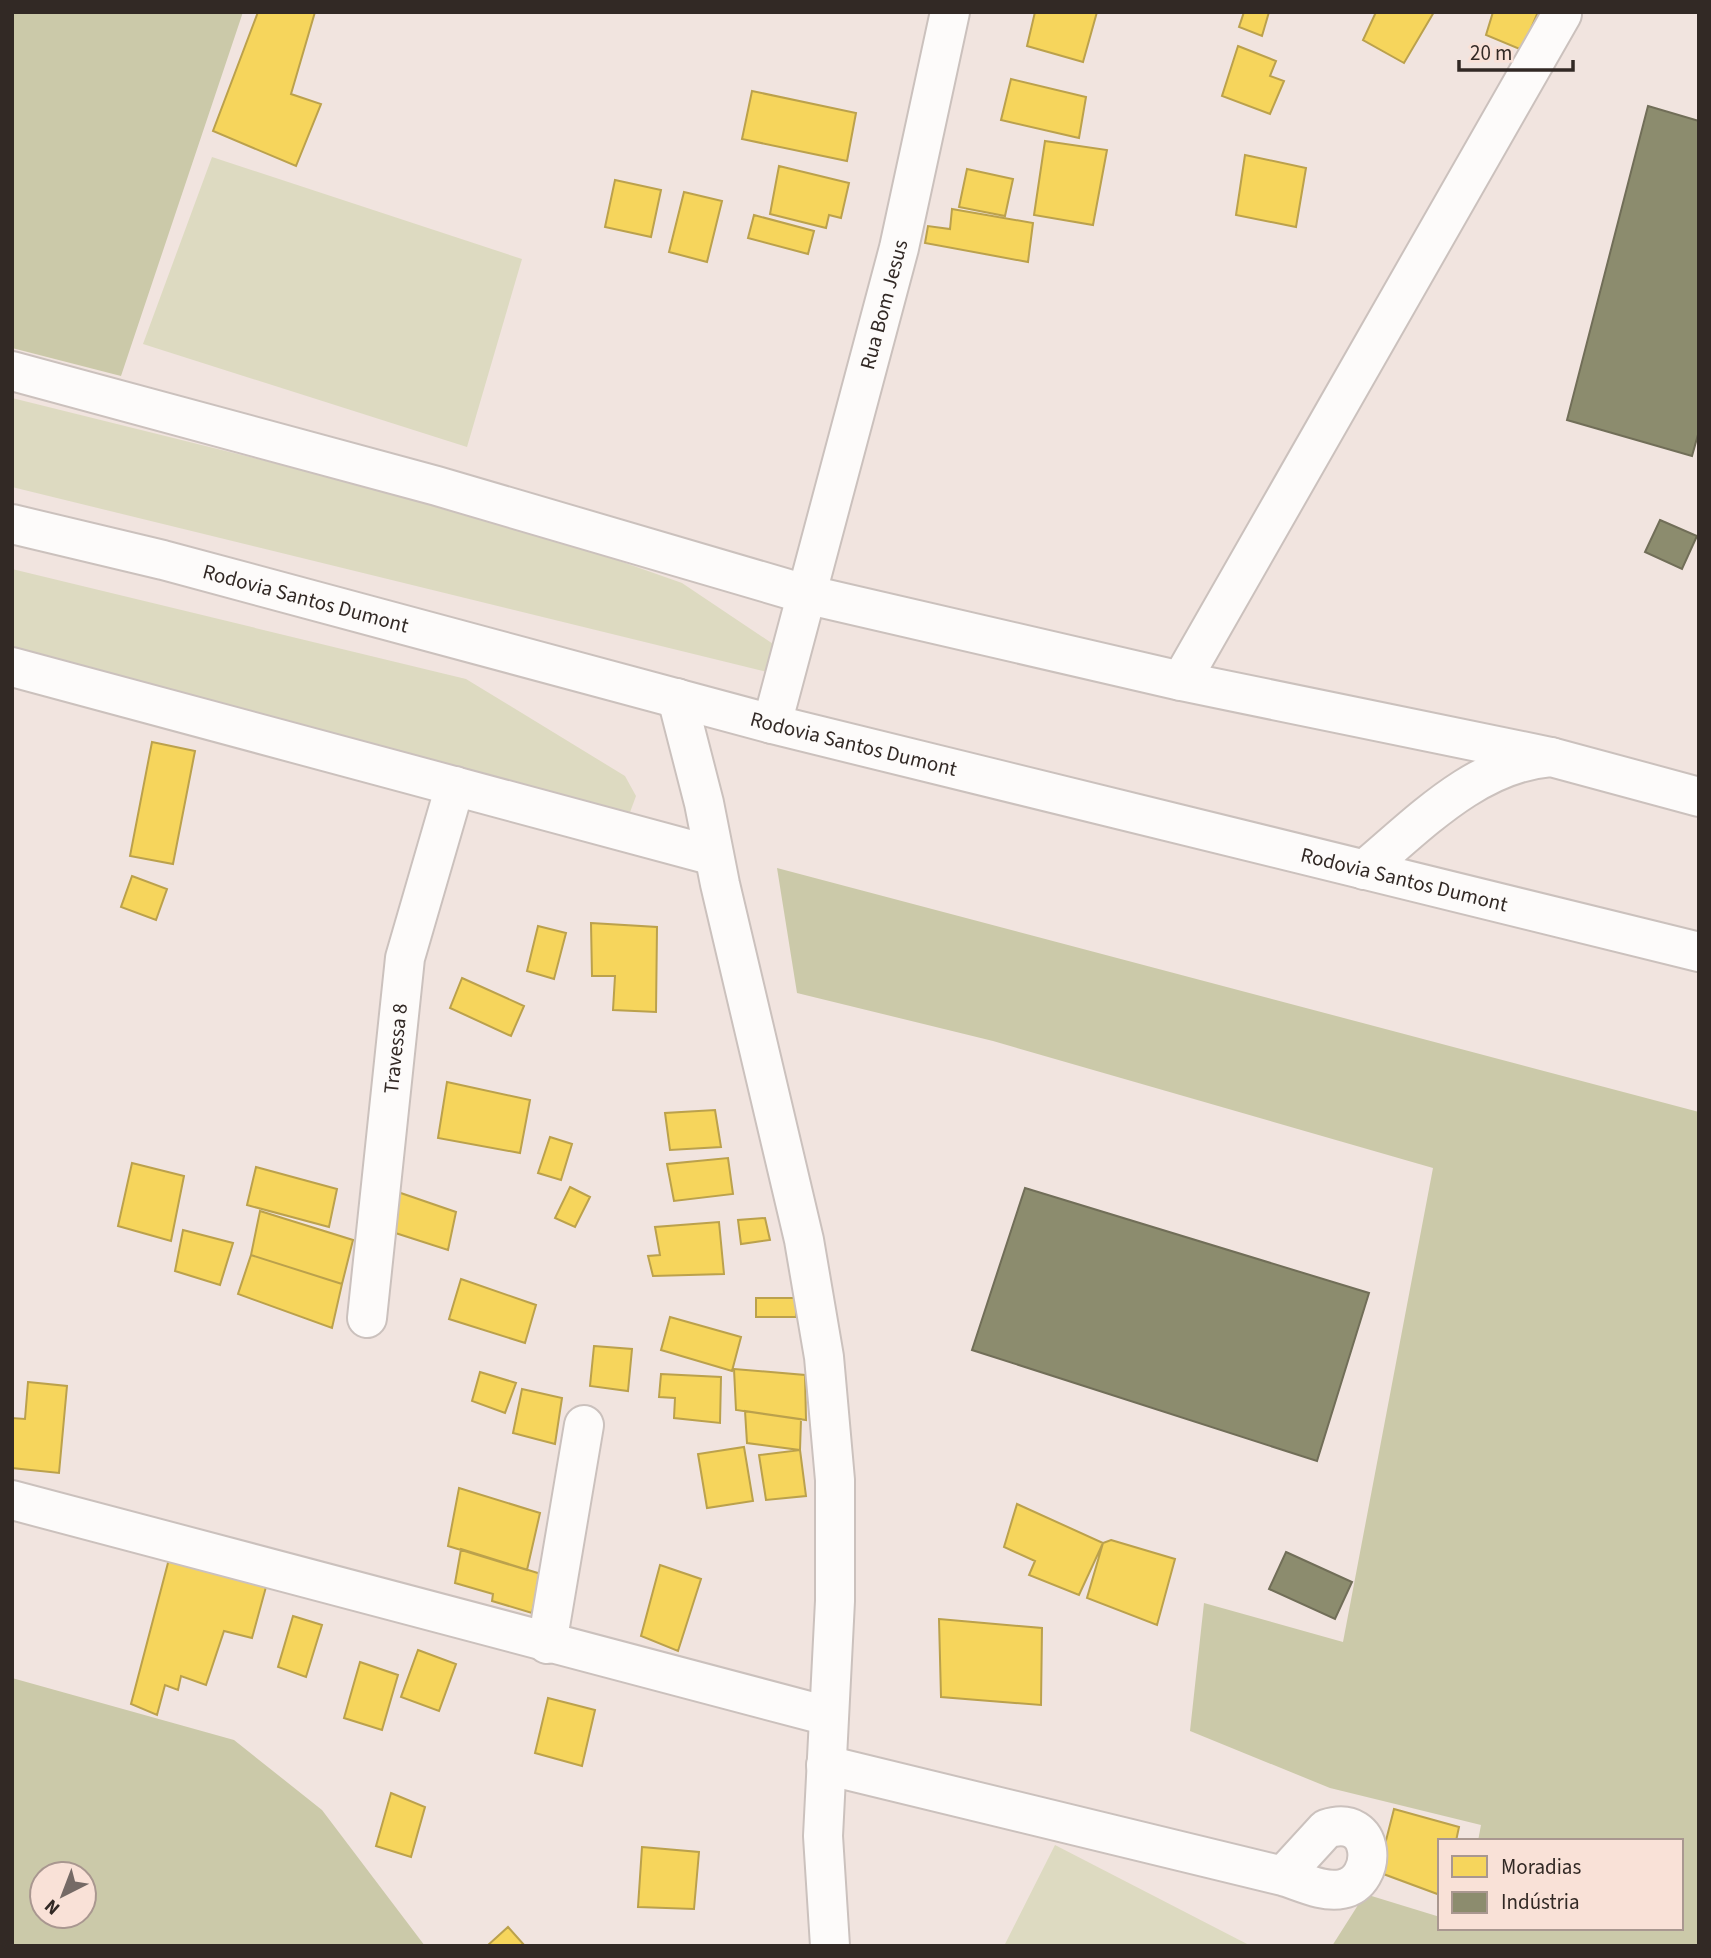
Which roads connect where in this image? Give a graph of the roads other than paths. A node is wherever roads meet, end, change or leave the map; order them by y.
1 (950, 12) edge
2 (1562, 14) dead end
3 (12, 371) edge
4 (12, 524) edge
5 (805, 594) junction
6 (12, 667) edge
7 (1181, 681) junction
8 (677, 698) junction
9 (772, 724) junction
10 (1551, 757) junction
11 (455, 786) junction
12 (1699, 797) edge
13 (714, 856) junction
14 (1364, 870) junction
15 (1699, 952) edge
16 (367, 1318) dead end
17 (584, 1425) dead end
18 (12, 1500) edge
19 (547, 1644) junction
20 (828, 1716) junction
21 (826, 1765) junction
22 (1283, 1876) dead end
23 (830, 1946) edge

1 - 5 main road, Rua Bom Jesus
2 - 7 main road
3 - 5 main road
4 - 8 main road, Rodovia Santos Dumont
5 - 7 main road
5 - 9 main road, Rua Bom Jesus
6 - 11 main road
7 - 10 main road
8 - 9 main road, Rodovia Santos Dumont
8 - 13 main road
9 - 14 main road, Rodovia Santos Dumont
10 - 12 main road
10 - 14 main road
11 - 13 main road
11 - 16 main road, Travessa 8
13 - 20 main road
14 - 15 main road, Rodovia Santos Dumont
17 - 19 main road
18 - 19 main road
19 - 20 main road
20 - 21 main road
21 - 22 main road
21 - 23 main road

